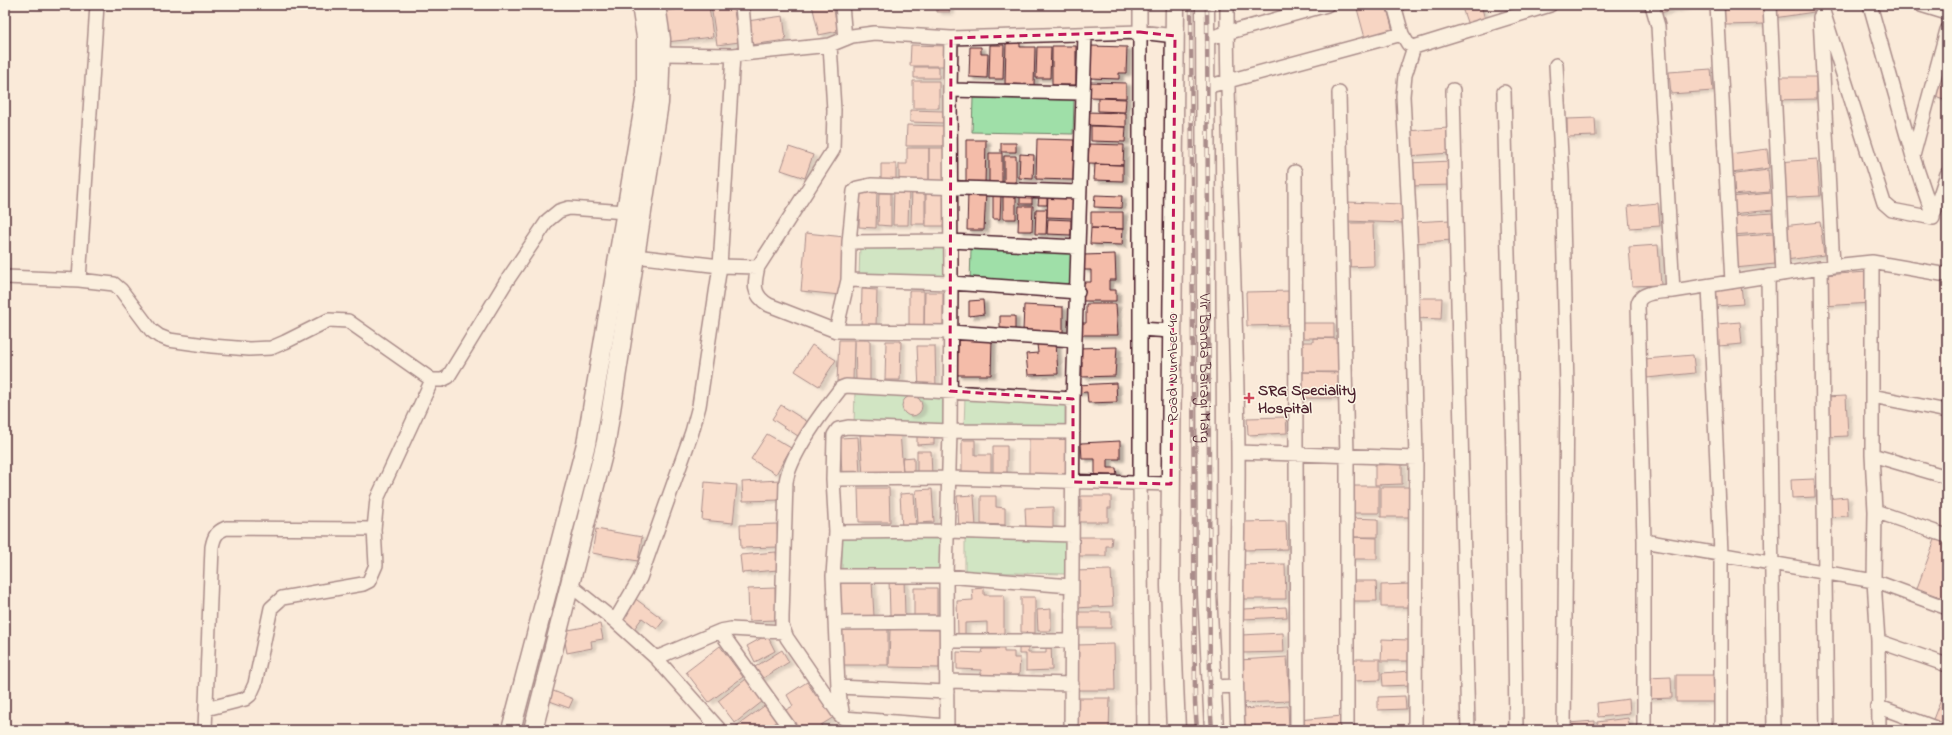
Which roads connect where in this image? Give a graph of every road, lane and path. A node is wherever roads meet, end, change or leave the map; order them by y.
1 (97, 5) edge
2 (641, 5) edge
3 (656, 5) edge
4 (742, 5) edge
5 (842, 5) edge
6 (1140, 5) edge
7 (1175, 5) edge
8 (1205, 5) edge
9 (1227, 5) edge
10 (1327, 5) edge
11 (1394, 5) edge
12 (1550, 5) edge
13 (1652, 5) edge
14 (1717, 5) edge
15 (1770, 5) edge
16 (1820, 5) edge
17 (1870, 5) edge
18 (1921, 5) edge
19 (1947, 13) edge
20 (1947, 30) edge
21 (1140, 32) junction
22 (1227, 34) junction
23 (1402, 34) junction
24 (1086, 35) junction
25 (1175, 36) junction
26 (951, 38) junction
27 (845, 39) junction
28 (1205, 39) junction
29 (830, 45) junction
30 (1414, 47) junction
31 (661, 54) junction
32 (740, 54) junction
33 (1556, 65) dead end
34 (1227, 82) junction
35 (1206, 87) junction
36 (950, 90) junction
37 (1453, 90) dead end
38 (1504, 92) dead end
39 (1082, 93) junction
40 (1339, 93) dead end
41 (1913, 157) junction
42 (1296, 172) dead end
43 (1947, 174) edge
44 (951, 188) junction
45 (1080, 192) junction
46 (626, 212) junction
47 (1933, 216) junction
48 (950, 241) junction
49 (849, 242) junction
50 (1077, 247) junction
51 (635, 256) junction
52 (1872, 262) junction
53 (720, 266) junction
54 (758, 267) junction
55 (1827, 267) junction
56 (1783, 274) junction
57 (1947, 275) edge
58 (1768, 276) junction
59 (5, 277) edge
60 (79, 280) junction
61 (848, 280) junction
62 (1732, 282) junction
63 (951, 283) junction
64 (1709, 286) junction
65 (1673, 291) junction
66 (1078, 292) junction
67 (1140, 329) junction
68 (836, 330) junction
69 (1171, 331) junction
70 (950, 332) junction
71 (1075, 340) junction
72 (432, 380) junction
73 (950, 391) junction
74 (1872, 396) junction
75 (1073, 399) junction
76 (1947, 411) edge
77 (950, 431) junction
78 (1073, 432) junction
79 (1238, 452) junction
80 (1296, 454) junction
81 (1872, 455) junction
82 (1347, 456) junction
83 (1416, 458) junction
84 (1947, 477) edge
85 (948, 478) junction
86 (832, 479) junction
87 (1073, 482) junction
88 (1140, 483) junction
89 (1171, 484) junction
90 (1876, 511) junction
91 (374, 529) junction
92 (948, 531) junction
93 (836, 532) junction
94 (1072, 535) junction
95 (1947, 536) edge
96 (1644, 541) junction
97 (1721, 553) junction
98 (1772, 563) junction
99 (1826, 572) junction
100 (833, 576) junction
101 (946, 576) junction
102 (1874, 581) junction
103 (570, 585) junction
104 (1071, 586) junction
105 (1947, 608) edge
106 (615, 621) junction
107 (836, 622) junction
108 (946, 622) junction
109 (720, 631) junction
110 (784, 632) junction
111 (947, 641) junction
112 (1071, 641) junction
113 (1878, 641) junction
114 (656, 658) junction
115 (1947, 664) edge
116 (1072, 684) junction
117 (947, 686) junction
118 (1236, 686) junction
119 (838, 687) junction
120 (1212, 687) junction
121 (1877, 706) junction
122 (206, 709) junction
123 (844, 718) junction
124 (947, 728) edge
125 (205, 730) edge
126 (511, 730) edge
127 (533, 730) edge
128 (720, 730) edge
129 (791, 730) edge
130 (1071, 730) edge
131 (1143, 730) edge
132 (1176, 730) edge
133 (1214, 730) edge
134 (1238, 730) edge
135 (1297, 730) edge
136 (1347, 730) edge
137 (1415, 730) edge
138 (1468, 730) edge
139 (1516, 730) edge
140 (1564, 730) edge
141 (1644, 730) edge
142 (1721, 730) edge
143 (1774, 730) edge
144 (1827, 730) edge
145 (1878, 730) edge
146 (1940, 730) edge

1 - 60 street
2 - 46 street
3 - 31 street
4 - 32 street
5 - 27 street
6 - 21 street
7 - 25 street, Road Number 40
8 - 28 street, Vir Banda Bairagi Marg
9 - 22 street
10 - 22 street
11 - 23 street
12 - 30 street
13 - 65 street
14 - 62 street
15 - 56 street
16 - 47 street
16 - 55 street
17 - 41 street
18 - 19 street
20 - 41 street
21 - 24 street
21 - 25 street
21 - 67 street
22 - 28 street
22 - 34 street
23 - 30 street
23 - 34 street
24 - 26 street
24 - 39 street
25 - 69 street, Road Number 40
26 - 27 street
26 - 36 street
27 - 29 street
28 - 35 street, Vir Banda Bairagi Marg
29 - 32 street
29 - 54 street
30 - 83 street
31 - 32 street
31 - 51 street
32 - 53 street
33 - 140 street
34 - 35 street
34 - 79 street
35 - 120 street, Vir Banda Bairagi Marg
36 - 39 street
36 - 44 street
37 - 138 street
38 - 139 street
39 - 45 street
40 - 82 street
41 - 47 street
42 - 80 street
43 - 47 street
44 - 45 street
44 - 48 street
44 - 49 street
45 - 50 street
46 - 72 street
46 - 126 street
48 - 49 street
48 - 50 street
48 - 63 street
49 - 61 street
50 - 66 street
51 - 53 street
51 - 103 street
52 - 55 street
52 - 57 street
52 - 74 street
53 - 54 street
53 - 106 street
54 - 68 street
55 - 56 street
55 - 99 street
56 - 58 street
58 - 62 street
58 - 98 street
59 - 60 street
60 - 72 street
61 - 63 street
61 - 68 street
62 - 64 street
63 - 66 street
63 - 70 street
64 - 65 street
64 - 97 street
65 - 96 street
66 - 71 street
67 - 69 street
67 - 88 street
68 - 70 street
69 - 89 street, Road Number 40
70 - 71 street
70 - 73 street
71 - 75 street
72 - 91 street
73 - 75 street
73 - 77 street
73 - 110 street
74 - 76 street
74 - 81 street
75 - 78 street
77 - 78 street
77 - 85 street
77 - 86 street
78 - 87 street
79 - 80 street
79 - 118 street
80 - 82 street
80 - 135 street
81 - 84 street
81 - 90 street
82 - 83 street
82 - 136 street
83 - 137 street
85 - 86 street
85 - 87 street
85 - 92 street
86 - 93 street
87 - 88 street
87 - 94 street
88 - 89 street
88 - 131 street
89 - 132 street, Road Number 40
90 - 95 street
90 - 102 street
91 - 122 street
91 - 122 street
92 - 93 street
92 - 94 street
92 - 101 street
93 - 100 street
94 - 104 street
96 - 97 street
96 - 141 street
97 - 98 street
97 - 142 street
98 - 99 street
98 - 143 street
99 - 102 street
99 - 144 street
100 - 101 street
100 - 107 street
101 - 104 street
101 - 108 street
102 - 105 street
102 - 113 street
103 - 106 street
103 - 127 street
104 - 112 street
106 - 114 street
107 - 108 street
107 - 119 street
108 - 111 street
109 - 110 street
109 - 114 street
109 - 129 street
110 - 123 street
111 - 112 street
111 - 117 street
112 - 116 street
113 - 115 street
113 - 121 street
114 - 128 street
116 - 117 street
116 - 130 street
117 - 119 street
117 - 124 street
118 - 120 street
118 - 134 street
119 - 123 street
120 - 133 street, Vir Banda Bairagi Marg
121 - 145 street
121 - 146 street
122 - 125 street
123 - 124 street

